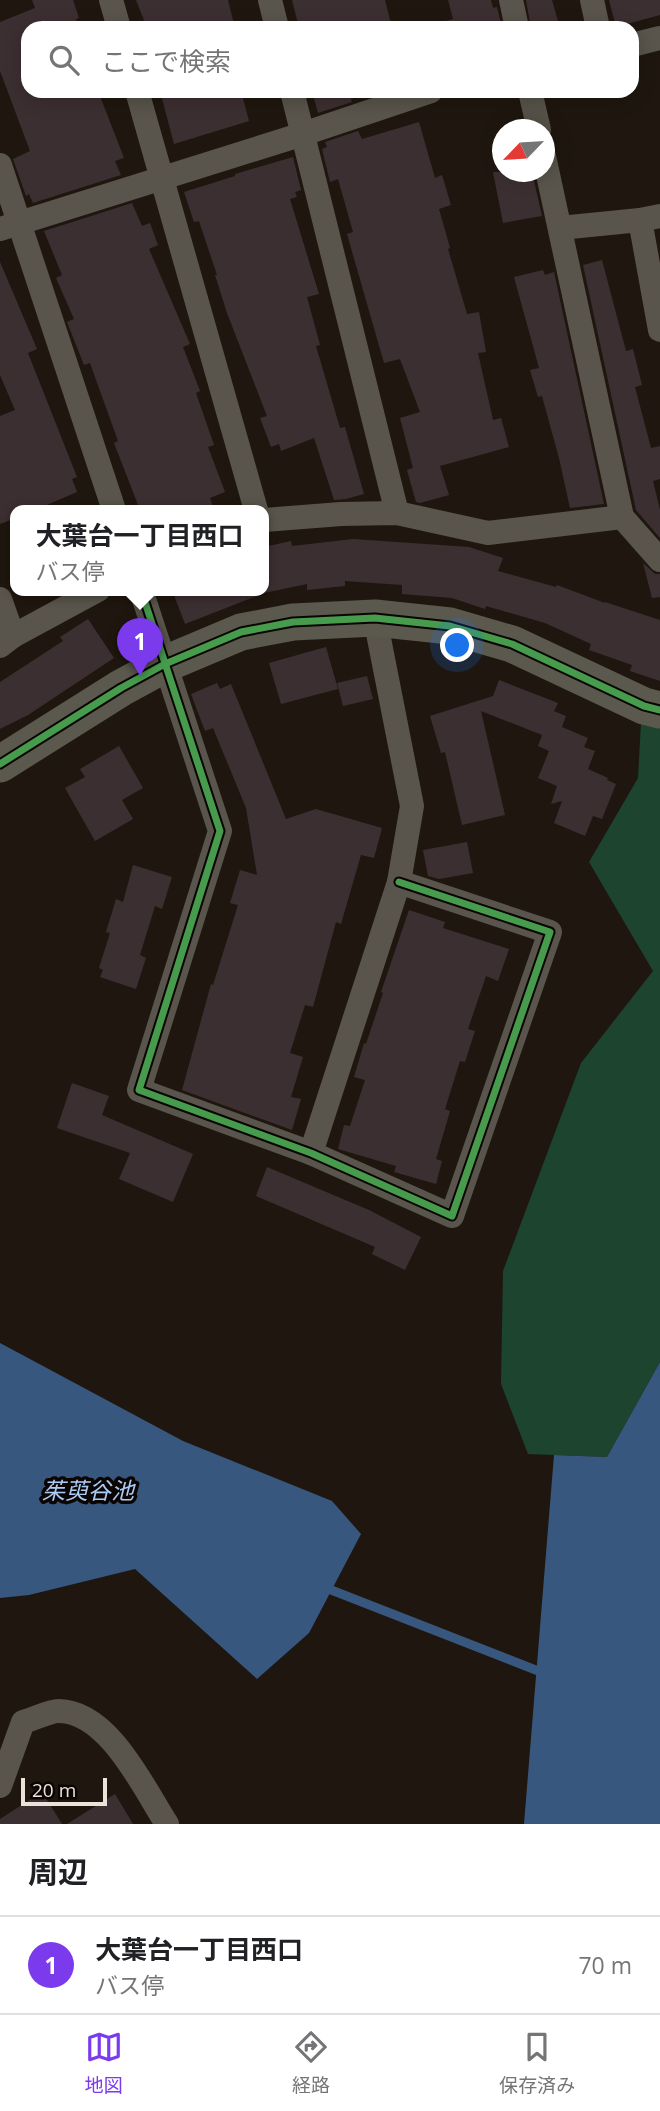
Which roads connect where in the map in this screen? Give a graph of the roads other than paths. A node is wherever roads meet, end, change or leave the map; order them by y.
1 (111, 0) edge
2 (270, 0) edge
3 (511, 0) edge
4 (592, 0) edge
5 (117, 21) edge
6 (274, 21) edge
7 (516, 21) edge
8 (596, 21) edge
9 (660, 38) edge
10 (639, 43) edge
11 (139, 98) edge
12 (294, 98) edge
13 (410, 98) edge
14 (532, 98) edge
15 (536, 119) edge
16 (303, 134) junction
17 (0, 165) edge
18 (162, 178) junction
19 (550, 182) edge
20 (650, 218) edge
21 (9, 225) edge
22 (560, 228) junction
23 (660, 330) edge
24 (112, 505) edge
25 (255, 505) edge
26 (397, 513) junction
27 (622, 517) junction
28 (269, 520) edge
29 (660, 560) edge
30 (87, 596) edge
31 (143, 596) edge
32 (0, 598) edge
33 (375, 618) junction
34 (7, 641) edge
35 (165, 664) junction
36 (660, 710) edge
37 (0, 764) edge
38 (399, 882) junction
39 (311, 1153) junction
40 (0, 1786) edge
41 (167, 1824) edge

1 - 5 street
2 - 6 street
3 - 7 street
4 - 8 street
9 - 10 street
11 - 18 street
12 - 16 street
13 - 16 street
14 - 15 street
16 - 18 street
16 - 26 street
17 - 21 street
18 - 21 street
18 - 25 street
19 - 22 street
20 - 22 street
20 - 23 street
21 - 24 street
22 - 27 street
26 - 27 street
26 - 28 street
27 - 29 street
30 - 34 street
31 - 35 street
32 - 34 street
33 - 35 street
33 - 36 street
33 - 38 street
35 - 37 street
35 - 39 street
38 - 39 street
38 - 39 street
40 - 41 street

